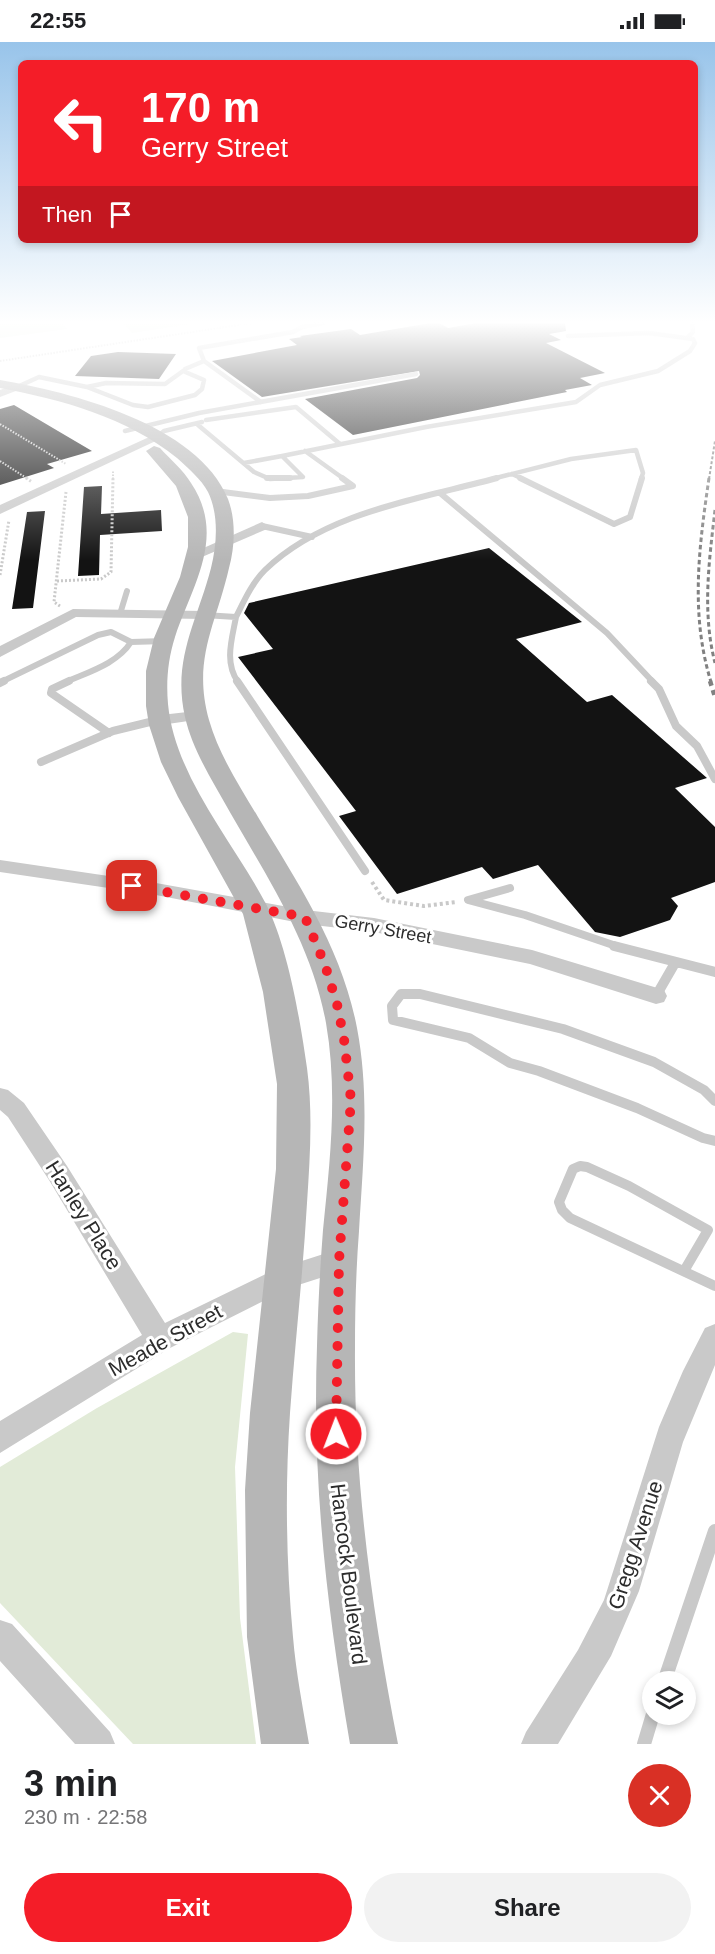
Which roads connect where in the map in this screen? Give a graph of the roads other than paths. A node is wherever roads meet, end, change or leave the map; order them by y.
1 (47, 402) edge
2 (77, 402) edge
3 (126, 402) edge
4 (163, 402) edge
5 (259, 402) edge
6 (573, 402) edge
7 (148, 406) junction
8 (199, 413) junction
9 (206, 420) junction
10 (200, 426) junction
11 (148, 435) junction
12 (340, 444) junction
13 (305, 452) junction
14 (282, 456) junction
15 (244, 464) junction
16 (512, 474) junction
17 (215, 491) junction
18 (440, 493) junction
19 (0, 510) edge
20 (261, 526) joint
21 (312, 537) junction
22 (211, 549) junction
23 (128, 591) dead end
24 (120, 614) junction
25 (236, 617) junction
26 (181, 624) junction
27 (131, 642) junction
28 (0, 652) edge
29 (0, 683) edge
30 (196, 716) junction
31 (161, 720) junction
32 (109, 733) junction
33 (41, 762) dead end
34 (715, 779) edge
35 (0, 866) edge
36 (365, 871) road end
37 (510, 888) dead end
38 (254, 907) junction
39 (305, 917) junction
40 (675, 963) junction
41 (715, 972) edge
42 (656, 996) joint
43 (0, 1097) edge
44 (715, 1101) edge
45 (715, 1141) edge
46 (712, 1225) edge
47 (339, 1261) junction
48 (684, 1271) junction
49 (284, 1278) junction
50 (715, 1286) edge
51 (715, 1337) edge
52 (160, 1340) junction
53 (0, 1438) edge
54 (715, 1531) edge
55 (0, 1636) edge
56 (668, 1671) edge
57 (650, 1725) edge
58 (542, 1742) edge
59 (98, 1744) edge
60 (285, 1744) edge
61 (374, 1744) edge
62 (644, 1744) edge

1 - 11 street
2 - 11 street
3 - 7 lane
4 - 7 lane
5 - 8 lane
6 - 12 lane
7 - 11 lane
8 - 9 lane
8 - 11 lane
9 - 10 lane
9 - 12 lane
10 - 11 lane
10 - 15 lane
11 - 17 street
11 - 19 street
11 - 22 street
12 - 13 lane
13 - 14 lane
13 - 17 lane
14 - 15 lane
14 - 15 lane
16 - 16 lane
16 - 18 lane
17 - 22 street
18 - 21 lane
18 - 34 lane
20 - 21 lane
20 - 22 street
21 - 25 lane
22 - 26 street, Hancock Boulevard
23 - 24 lane
24 - 26 street
24 - 28 street
25 - 26 lane
25 - 36 lane
26 - 27 lane
26 - 30 street, Hancock Boulevard
26 - 31 street, Hancock Boulevard
27 - 29 lane
27 - 32 lane
30 - 31 street
30 - 39 street, Hancock Boulevard
31 - 32 lane
31 - 38 street, Hancock Boulevard
32 - 33 lane
35 - 38 street, Gerry Street
37 - 40 lane
38 - 39 street, Gerry Street
38 - 49 street, Hancock Boulevard
39 - 42 street, Gerry Street
39 - 47 street, Hancock Boulevard
40 - 41 lane
40 - 42 lane
43 - 52 street, Hanley Place
44 - 45 lane
46 - 48 lane
46 - 48 lane
47 - 49 street, Meade Street
47 - 61 street, Hancock Boulevard
48 - 50 lane
49 - 52 street, Meade Street
49 - 60 street, Hancock Boulevard
51 - 58 street, Gregg Avenue
52 - 53 street, Meade Street
54 - 56 lane
55 - 59 street
57 - 62 lane

